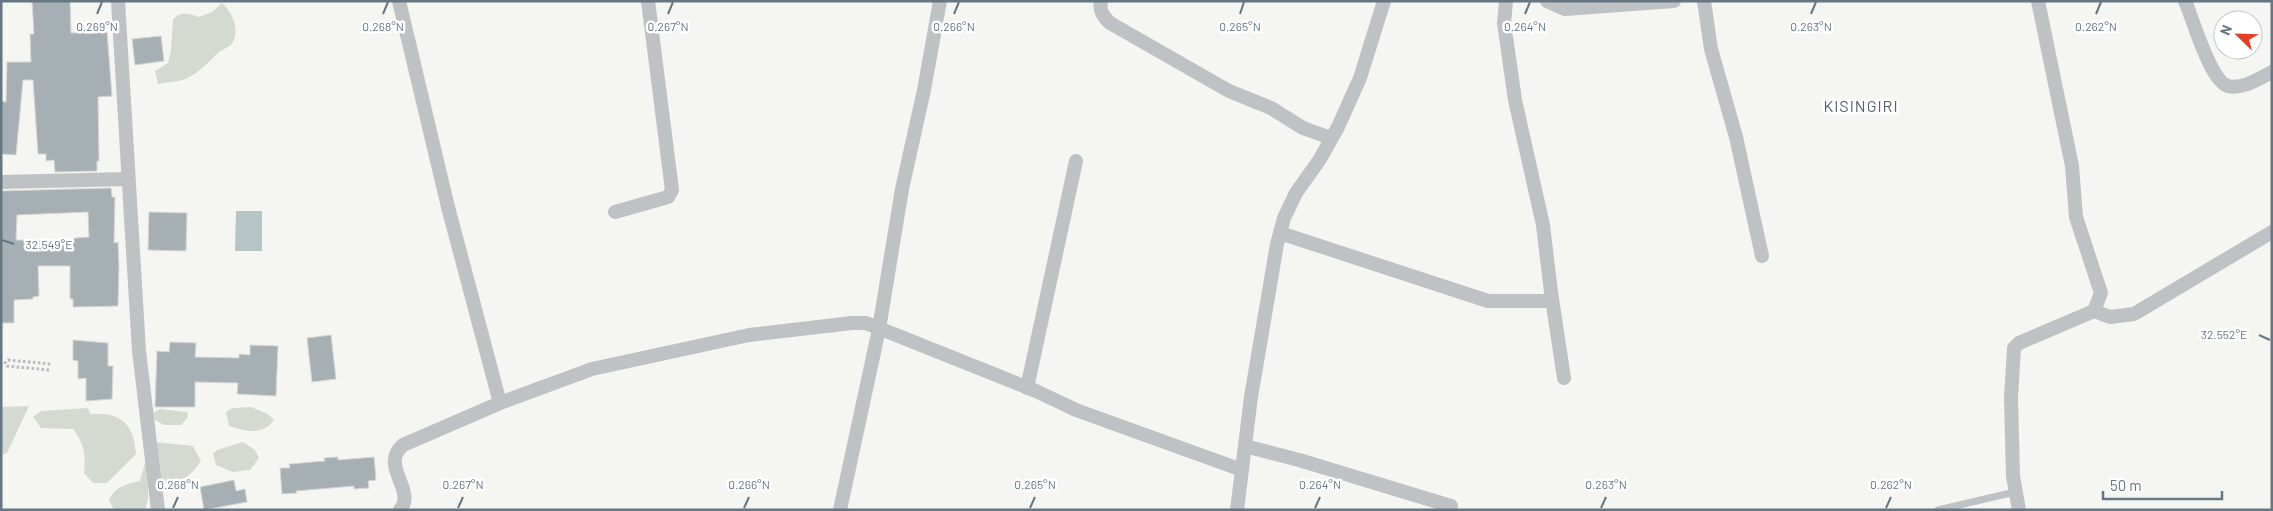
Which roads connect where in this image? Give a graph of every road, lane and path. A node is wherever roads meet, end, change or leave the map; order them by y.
1 (118, 1) edge
2 (399, 1) edge
3 (648, 1) edge
4 (940, 1) edge
5 (1101, 1) edge
6 (1384, 1) edge
7 (1506, 1) edge
8 (1547, 1) edge
9 (1674, 1) edge
10 (1704, 1) edge
11 (2038, 1) edge
12 (2185, 1) edge
13 (2272, 72) edge
14 (1331, 138) junction
15 (1076, 161) dead end
16 (128, 179) junction
17 (1, 182) edge
18 (615, 212) dead end
19 (2272, 232) edge
20 (1280, 233) junction
21 (1762, 256) dead end
22 (1552, 301) junction
23 (2094, 312) junction
24 (878, 329) junction
25 (3, 363) edge
26 (51, 364) dead end
27 (49, 370) dead end
28 (1564, 378) dead end
29 (1027, 388) junction
30 (500, 403) junction
31 (1245, 446) junction
32 (1242, 470) junction
33 (2015, 492) junction
34 (1451, 506) dead end
35 (158, 510) edge
36 (400, 510) edge
37 (840, 510) edge
38 (1237, 510) edge
39 (1938, 510) edge
40 (2018, 510) edge

1 - 16 street
2 - 30 street
3 - 18 street
4 - 24 street
5 - 14 street
6 - 14 street
7 - 22 street
8 - 9 street
10 - 21 street
11 - 23 street
12 - 13 street
14 - 20 street
15 - 29 street
16 - 17 street
16 - 35 street
19 - 23 street
20 - 22 street
20 - 31 street
22 - 28 street
23 - 33 street
24 - 29 street
24 - 30 street
24 - 37 street
25 - 26 path
25 - 27 path
29 - 32 street
30 - 36 street
31 - 32 street
31 - 34 street
32 - 38 street
33 - 39 lane
33 - 40 street

